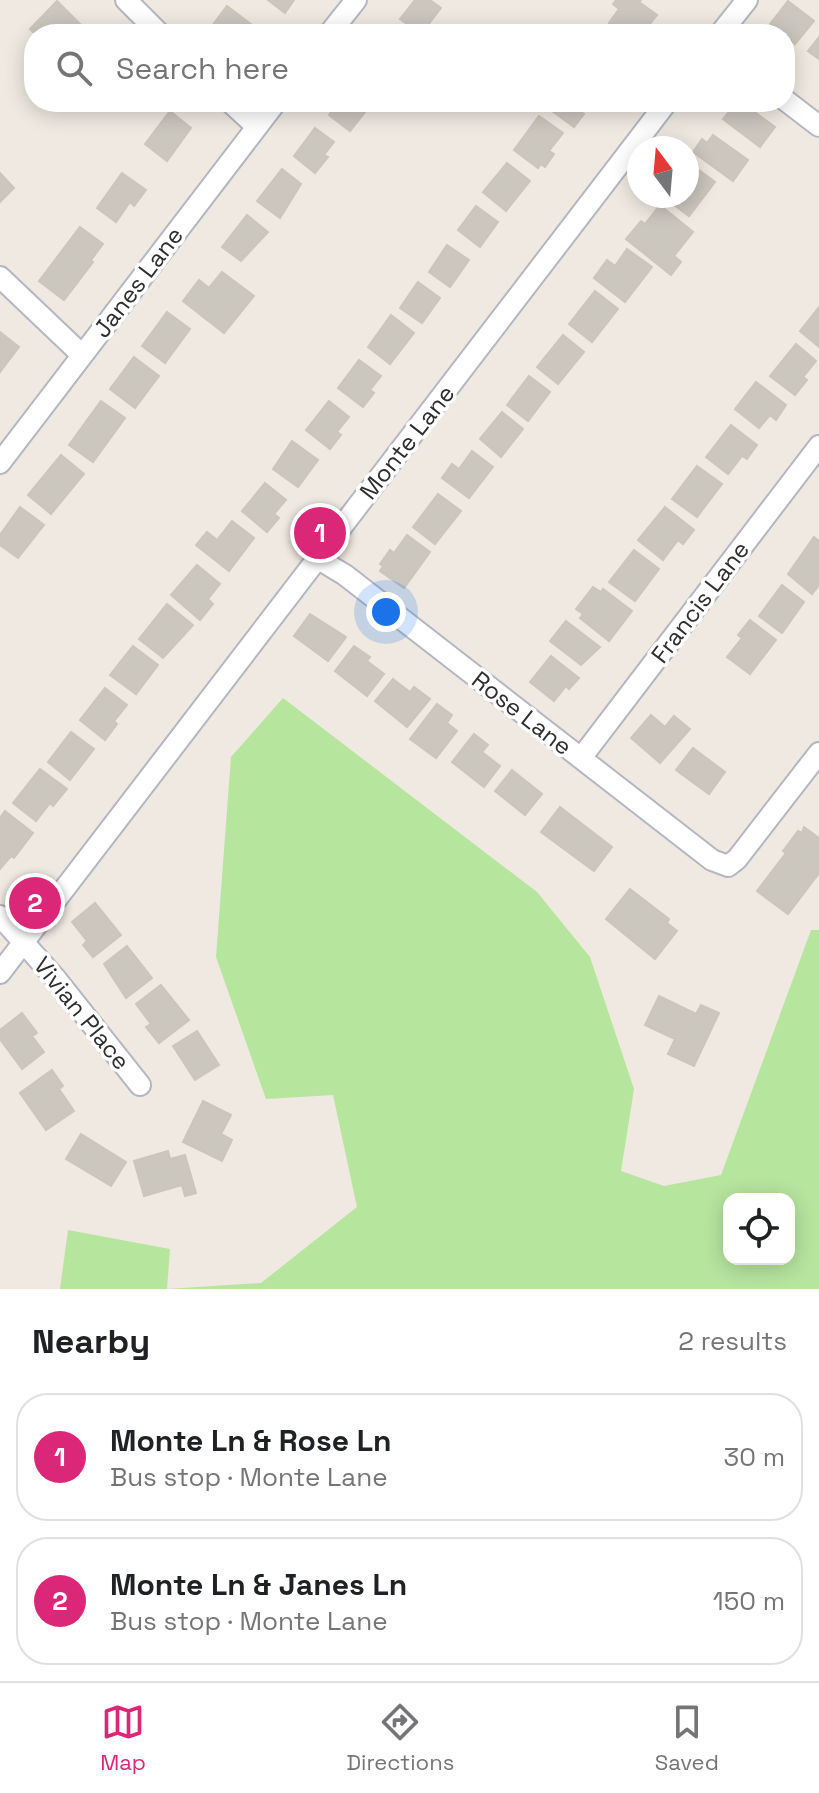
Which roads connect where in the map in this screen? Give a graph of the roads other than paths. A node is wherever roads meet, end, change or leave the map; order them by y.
1 (126, 0) edge
2 (356, 0) edge
3 (747, 0) edge
4 (150, 24) edge
5 (337, 24) edge
6 (728, 24) edge
7 (795, 108) edge
8 (241, 112) edge
9 (268, 112) edge
10 (659, 112) edge
11 (819, 126) edge
12 (257, 127) junction
13 (0, 277) edge
14 (82, 355) junction
15 (819, 446) edge
16 (0, 463) edge
17 (317, 558) junction
18 (819, 753) edge
19 (581, 758) junction
20 (0, 916) edge
21 (24, 942) junction
22 (0, 973) edge
23 (140, 1085) dead end

1 - 4 street
2 - 5 street
3 - 6 street
7 - 11 street
8 - 12 street
9 - 12 street, Janes Lane
10 - 17 street, Monte Lane
12 - 14 street, Janes Lane
13 - 14 street
14 - 16 street, Janes Lane
15 - 19 street, Francis Lane
17 - 19 street, Rose Lane
17 - 21 street, Monte Lane
18 - 19 street, Rose Lane
20 - 21 street
21 - 22 street, Monte Lane
21 - 23 street, Vivian Place

